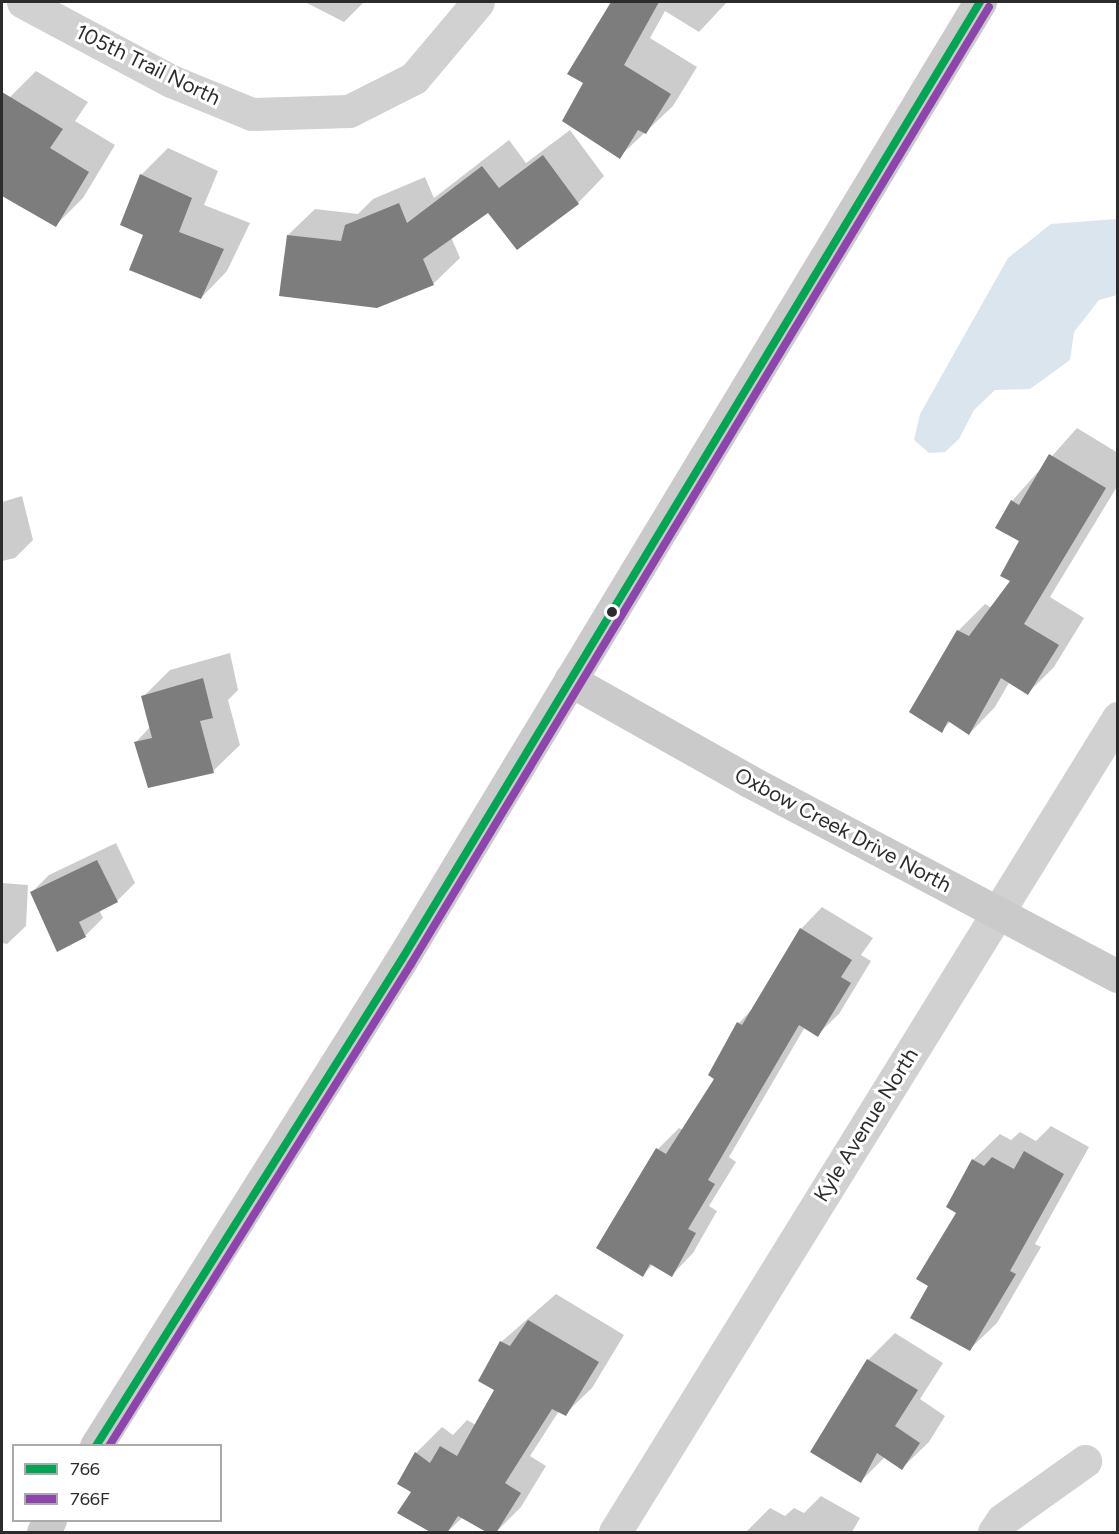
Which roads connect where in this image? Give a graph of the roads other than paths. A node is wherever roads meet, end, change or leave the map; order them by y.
1 (23, 2) edge
2 (478, 2) edge
3 (980, 2) edge
4 (570, 680) junction
5 (1118, 718) edge
6 (1000, 914) junction
7 (1118, 976) edge
8 (97, 1444) edge
9 (1084, 1461) dead end
10 (615, 1533) edge
11 (994, 1533) edge

1 - 2 street, 105th Trail North
3 - 4 main road
4 - 6 main road, Oxbow Creek Drive North
4 - 8 main road
5 - 6 street, Kyle Avenue North
6 - 7 main road, Oxbow Creek Drive North
6 - 10 street, Kyle Avenue North
9 - 11 street

